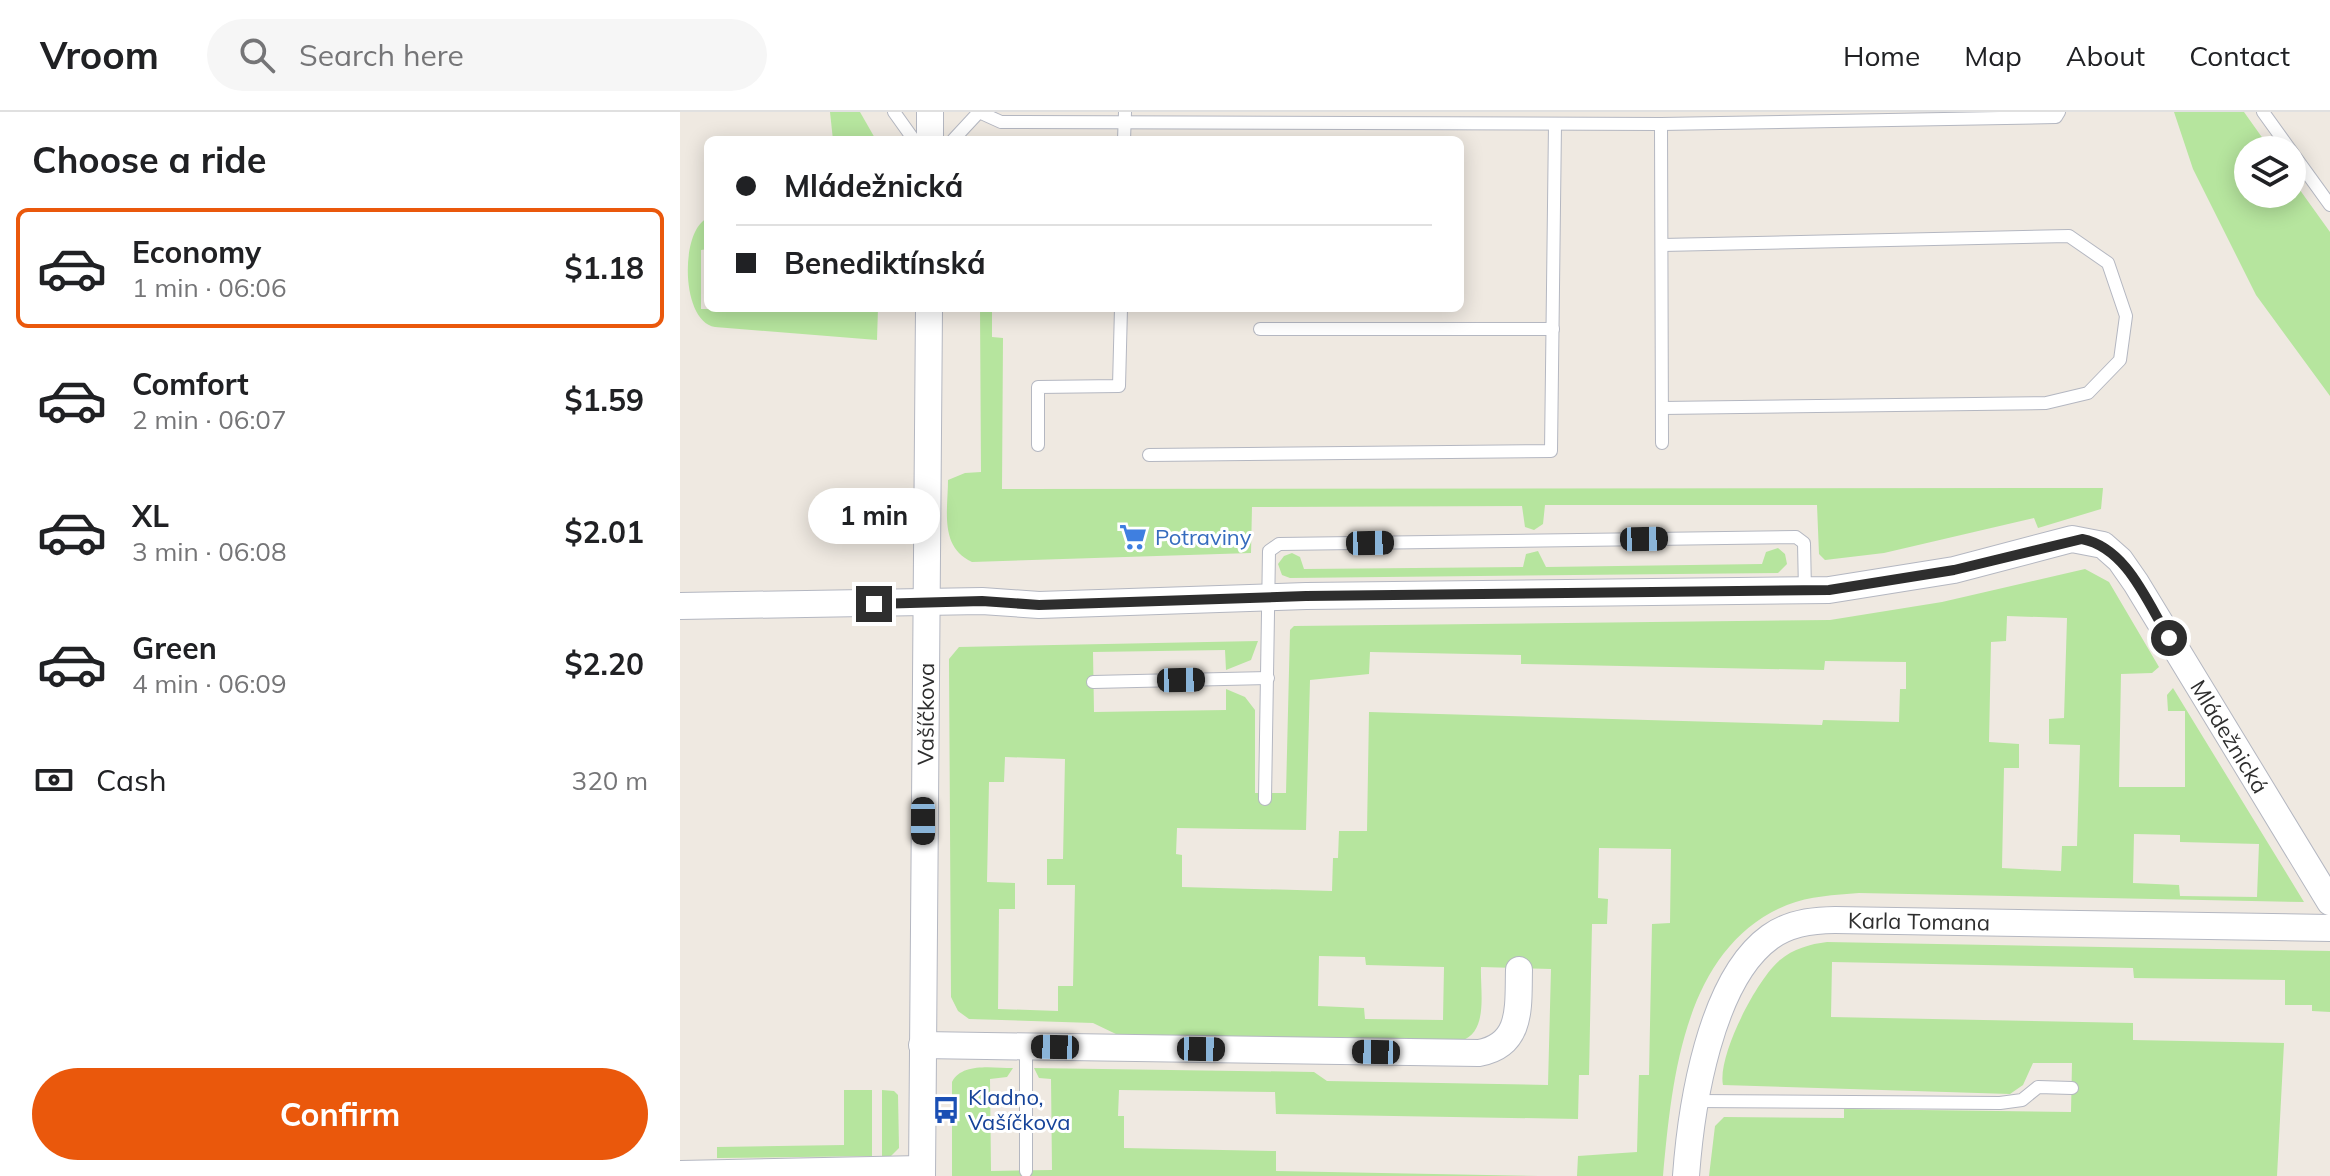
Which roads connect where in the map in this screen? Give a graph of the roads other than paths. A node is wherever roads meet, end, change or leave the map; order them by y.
1 (894, 112) edge
2 (930, 112) edge
3 (979, 112) edge
4 (2059, 112) edge
5 (2263, 112) edge
6 (1125, 117) edge
7 (1365, 117) edge
8 (1555, 124) junction
9 (1661, 124) junction
10 (911, 136) edge
11 (930, 136) edge
12 (957, 136) edge
13 (2330, 205) edge
14 (1662, 245) junction
15 (929, 312) edge
16 (1121, 312) edge
17 (1260, 329) dead end
18 (1553, 329) junction
19 (1662, 408) junction
20 (1662, 443) dead end
21 (1038, 445) dead end
22 (1149, 455) dead end
23 (1805, 591) junction
24 (1269, 598) junction
25 (925, 602) junction
26 (680, 606) edge
27 (1268, 678) junction
28 (1093, 682) dead end
29 (1265, 799) dead end
30 (2330, 902) edge
31 (2330, 928) edge
32 (1519, 970) dead end
33 (922, 1045) junction
34 (1026, 1046) junction
35 (2072, 1088) dead end
36 (1694, 1101) junction
37 (1026, 1171) dead end
38 (922, 1172) edge
39 (680, 1174) edge
40 (1686, 1176) edge

1 - 10 lane
2 - 11 street
3 - 6 lane
3 - 12 lane
4 - 9 lane
5 - 13 lane
6 - 7 lane
7 - 8 lane
8 - 9 lane
8 - 18 lane
9 - 14 lane
14 - 19 lane
14 - 19 lane
15 - 25 street, Vašíčkova
16 - 21 lane
17 - 18 lane
18 - 22 lane
19 - 20 lane
23 - 24 street
23 - 24 lane
23 - 30 street, Mládežnická
24 - 25 street
24 - 27 lane
25 - 26 street
25 - 33 street, Vašíčkova
27 - 28 lane
27 - 29 lane
31 - 36 street, Karla Tomana
32 - 34 street
33 - 34 street
33 - 38 street, Vašíčkova
34 - 37 lane
35 - 36 lane
36 - 40 street, Karla Tomana
38 - 39 street, Vašíčkova

